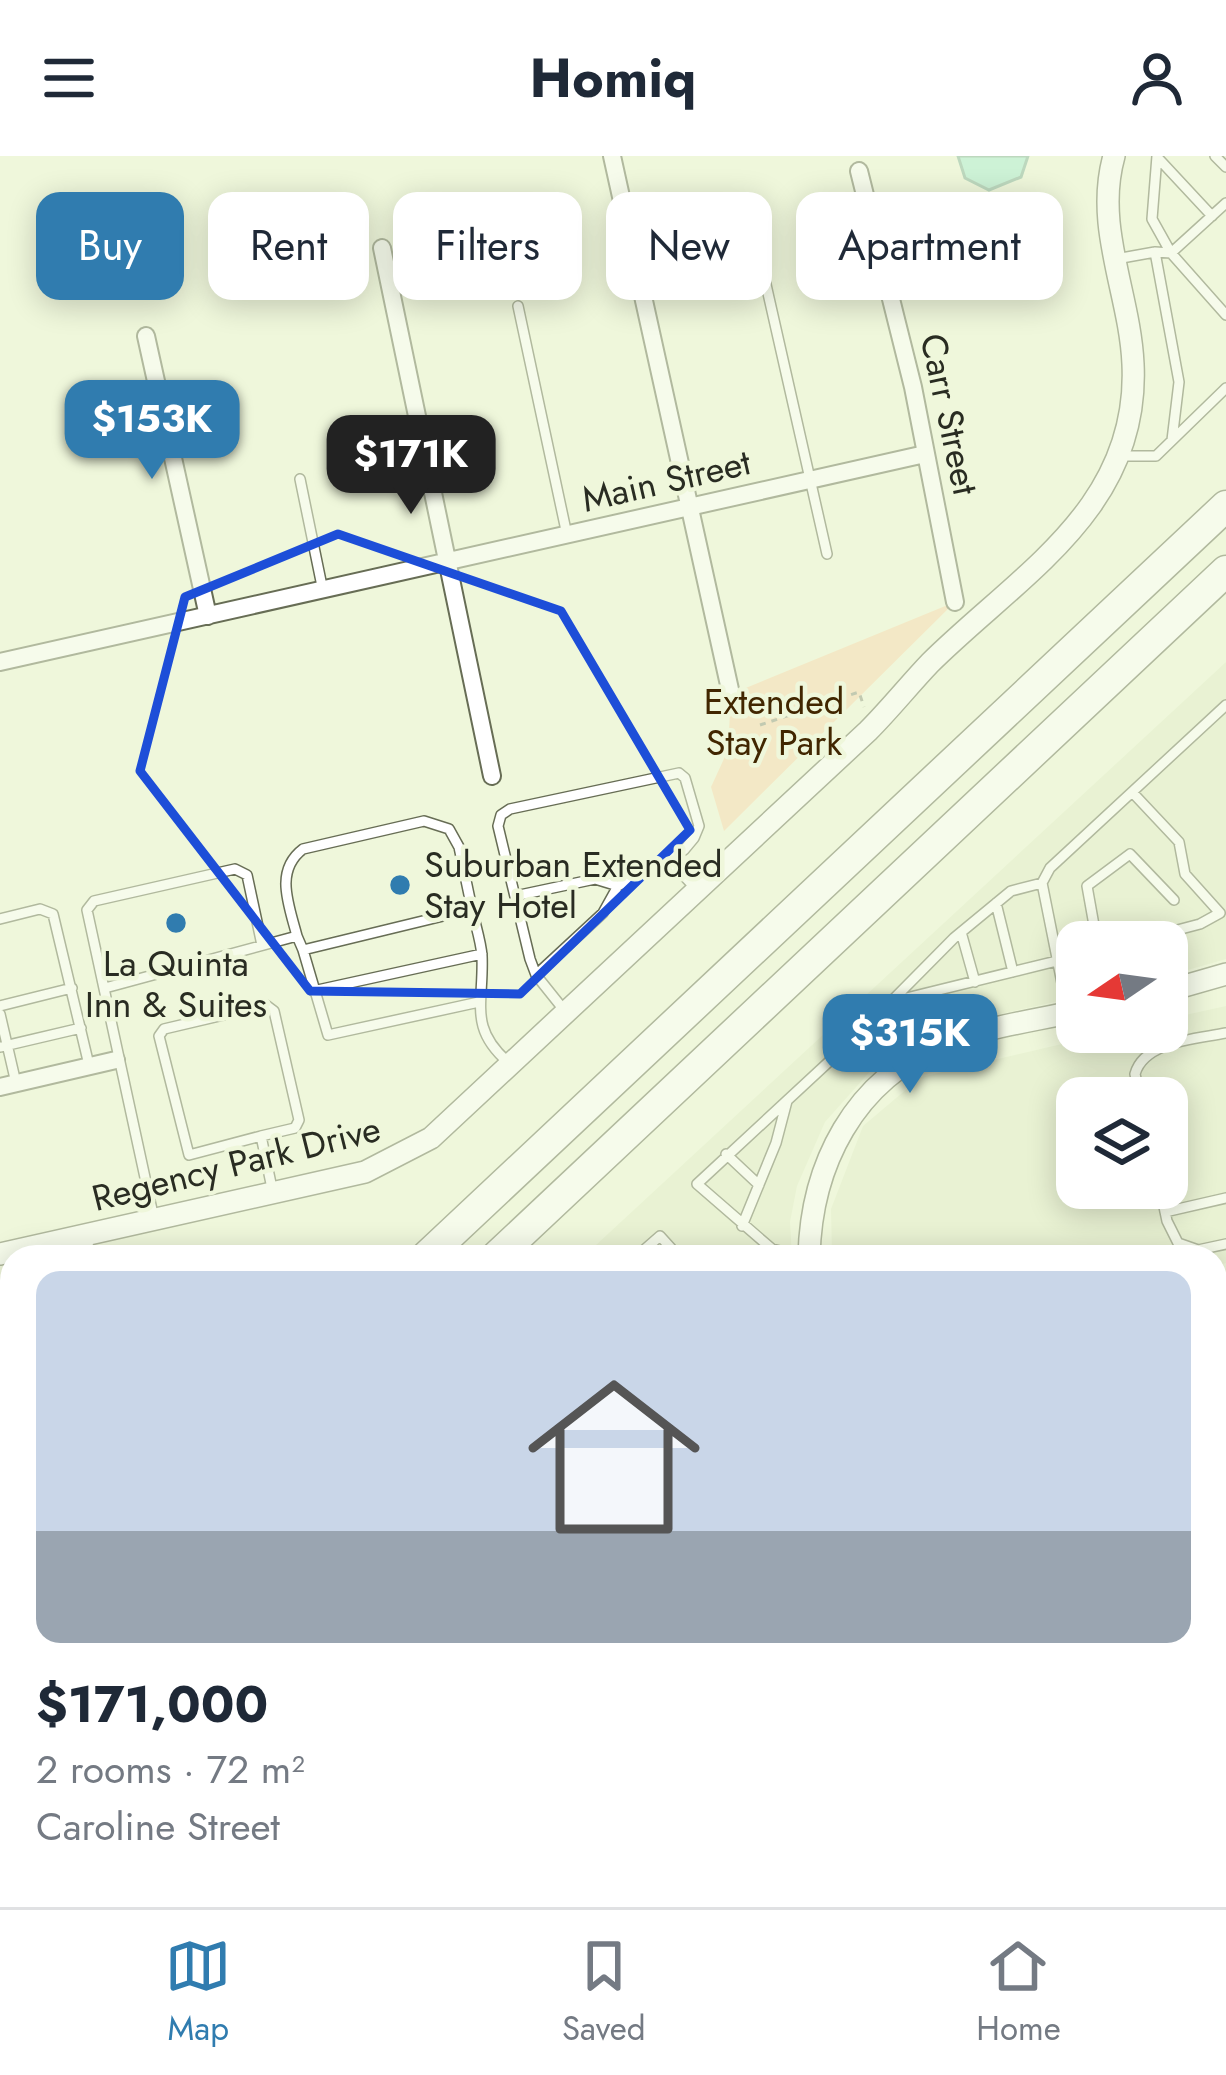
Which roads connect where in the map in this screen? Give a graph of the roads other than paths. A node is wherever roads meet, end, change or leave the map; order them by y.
1 (612, 156) edge
2 (1114, 156) edge
3 (1216, 156) edge
4 (1157, 157) edge
5 (1226, 167) edge
6 (859, 171) dead end
7 (1226, 202) edge
8 (1212, 216) junction
9 (382, 248) dead end
10 (1155, 252) junction
11 (1172, 253) junction
12 (1113, 260) junction
13 (770, 300) edge
14 (518, 306) dead end
15 (1226, 315) edge
16 (146, 336) dead end
17 (1226, 388) edge
18 (1172, 440) junction
19 (925, 454) junction
20 (1118, 455) junction
21 (300, 479) dead end
22 (808, 481) junction
23 (1226, 506) edge
24 (691, 508) junction
25 (567, 536) junction
26 (827, 554) dead end
27 (448, 564) junction
28 (1226, 572) edge
29 (323, 591) junction
30 (956, 602) dead end
31 (208, 616) junction
32 (0, 662) edge
33 (731, 694) dead end
34 (1226, 705) edge
35 (492, 776) dead end
36 (1132, 791) junction
37 (668, 859) junction
38 (1042, 883) junction
39 (618, 886) junction
40 (698, 891) junction
41 (515, 896) junction
42 (1174, 900) dead end
43 (996, 903) junction
44 (472, 909) junction
45 (1223, 913) edge
46 (0, 919) edge
47 (1093, 921) edge
48 (1188, 927) edge
49 (961, 932) junction
50 (297, 936) junction
51 (262, 945) junction
52 (303, 950) junction
53 (1056, 951) edge
54 (482, 954) junction
55 (1056, 961) edge
56 (1013, 972) junction
57 (1226, 974) edge
58 (536, 975) junction
59 (975, 982) junction
60 (1188, 986) edge
61 (72, 988) junction
62 (105, 988) junction
63 (313, 991) junction
64 (479, 1002) junction
65 (890, 1002) junction
66 (0, 1010) edge
67 (568, 1014) junction
68 (1056, 1016) edge
69 (81, 1028) junction
70 (1226, 1033) edge
71 (1188, 1041) edge
72 (4, 1046) edge
73 (1156, 1053) edge
74 (116, 1060) junction
75 (89, 1066) junction
76 (512, 1066) junction
77 (1135, 1077) edge
78 (8, 1085) edge
79 (787, 1101) junction
80 (261, 1136) junction
81 (726, 1154) junction
82 (759, 1185) junction
83 (273, 1193) junction
84 (1226, 1198) edge
85 (1164, 1209) edge
86 (1165, 1212) junction
87 (154, 1219) junction
88 (742, 1226) junction
89 (91, 1245) edge
90 (439, 1245) edge
91 (509, 1245) edge
92 (767, 1245) edge
93 (808, 1245) edge
94 (1182, 1245) edge

1 - 24 street
2 - 12 street, Regency Park Drive
3 - 5 lane
4 - 8 lane
4 - 11 lane
6 - 19 street, Carr Street
7 - 8 lane
8 - 11 lane
9 - 27 street
10 - 11 lane
10 - 12 lane
10 - 18 lane
11 - 15 lane
12 - 20 street, Regency Park Drive
13 - 22 lane
14 - 25 lane
16 - 31 street
17 - 18 lane
18 - 20 lane
19 - 22 street, Main Street
19 - 30 street, Carr Street
20 - 40 street, Regency Park Drive
21 - 29 lane
22 - 24 street, Main Street
22 - 26 lane
23 - 90 highway
24 - 25 street, Main Street
24 - 33 street
25 - 27 street, Main Street
27 - 29 street, Main Street
27 - 35 street
28 - 91 highway
29 - 31 street, Main Street
31 - 32 street, Main Street
34 - 36 lane
36 - 38 lane
36 - 45 lane
37 - 39 lane
37 - 40 lane
37 - 41 lane
38 - 43 lane
38 - 53 lane
39 - 41 lane
39 - 58 lane
40 - 67 street, Regency Park Drive
41 - 58 lane
42 - 47 lane
43 - 49 lane
43 - 56 lane
44 - 50 lane
44 - 52 lane
44 - 54 lane
45 - 48 lane
46 - 61 lane
49 - 59 lane
49 - 65 lane
50 - 51 lane
50 - 52 lane
51 - 62 lane
51 - 62 lane
52 - 63 lane
54 - 63 lane
54 - 64 lane
55 - 56 lane
56 - 59 lane
57 - 60 street
58 - 67 lane
59 - 65 lane
61 - 66 lane
61 - 69 lane
62 - 74 lane
63 - 64 lane
64 - 76 lane
65 - 79 lane
66 - 72 lane
67 - 76 street, Regency Park Drive
68 - 93 street
69 - 72 lane
69 - 75 lane
70 - 71 lane
72 - 78 lane
73 - 77 lane
74 - 75 street
74 - 87 lane
75 - 78 street
76 - 83 street, Regency Park Drive
79 - 81 lane
79 - 82 lane
80 - 80 lane
80 - 83 lane
81 - 82 lane
81 - 88 lane
82 - 88 lane
83 - 87 street, Regency Park Drive
84 - 86 lane
85 - 86 lane
86 - 94 lane
87 - 89 street, Regency Park Drive
88 - 92 lane

